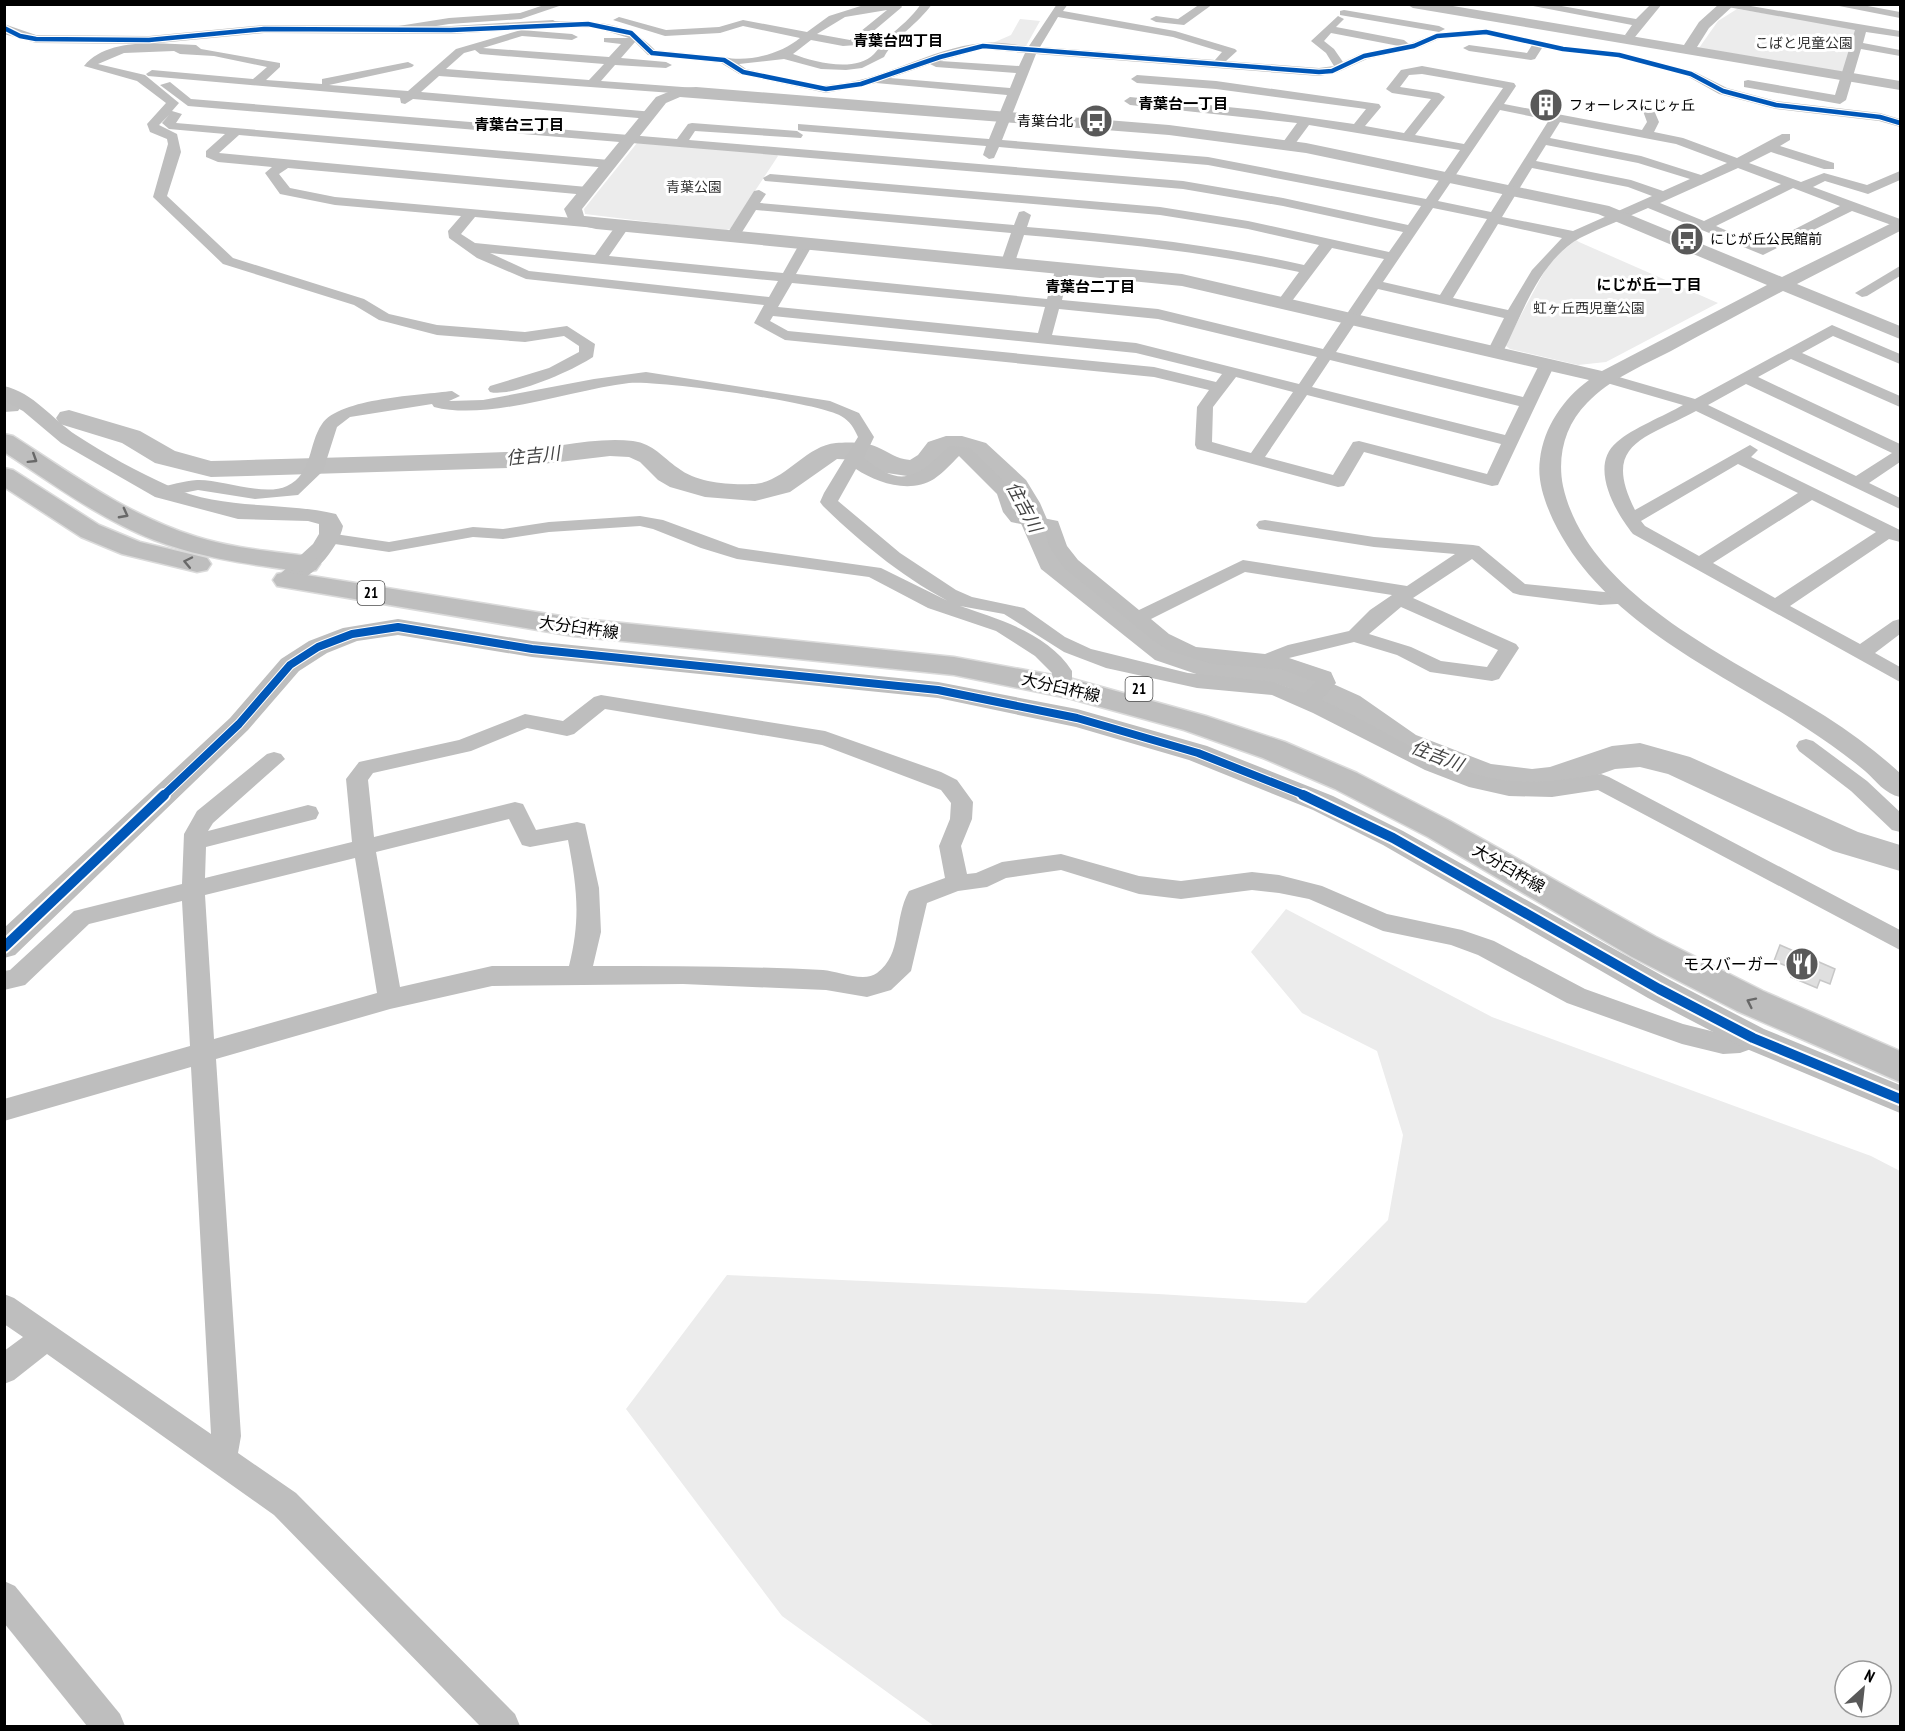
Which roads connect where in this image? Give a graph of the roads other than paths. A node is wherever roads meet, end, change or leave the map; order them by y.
1 (560, 4) edge
2 (927, 4) edge
3 (1187, 4) edge
4 (1413, 4) edge
5 (1528, 4) edge
6 (1605, 4) edge
7 (1657, 4) edge
8 (1804, 4) edge
9 (1834, 4) edge
10 (1723, 5) edge
11 (898, 6) edge
12 (1205, 6) edge
13 (1094, 8) dead end
14 (1059, 9) edge
15 (1348, 9) edge
16 (1452, 12) junction
17 (1785, 15) junction
18 (1900, 15) edge
19 (1597, 16) junction
20 (1639, 22) junction
21 (553, 24) joint
22 (577, 24) junction
23 (1862, 27) junction
24 (4, 28) edge
25 (1328, 29) junction
26 (1439, 29) junction
27 (392, 30) junction
28 (1452, 33) junction
29 (1900, 33) edge
30 (808, 37) junction
31 (1627, 41) junction
32 (1538, 44) junction
33 (1418, 45) junction
34 (1856, 45) junction
35 (196, 48) dead end
36 (1469, 48) dead end
37 (469, 49) junction
38 (1034, 50) junction
39 (1687, 51) junction
40 (1900, 52) edge
41 (785, 55) junction
42 (1620, 55) junction
43 (1143, 58) junction
44 (613, 61) junction
45 (926, 62) junction
46 (1221, 64) junction
47 (408, 65) dead end
48 (1339, 65) junction
49 (734, 66) junction
50 (1025, 70) junction
51 (436, 72) junction
52 (153, 74) junction
53 (1691, 74) junction
54 (1847, 77) junction
55 (1137, 79) junction
56 (255, 82) junction
57 (867, 82) junction
58 (592, 84) junction
59 (1216, 85) junction
60 (1900, 86) edge
61 (307, 87) junction
62 (1016, 92) junction
63 (410, 95) junction
64 (665, 95) junction
65 (1840, 100) junction
66 (1130, 101) junction
67 (188, 102) junction
68 (818, 102) junction
69 (852, 105) junction
70 (1497, 106) junction
71 (1900, 110) edge
72 (1649, 111) dead end
73 (650, 115) junction
74 (1006, 117) junction
75 (1557, 117) junction
76 (385, 118) junction
77 (1306, 120) junction
78 (1900, 123) edge
79 (1123, 126) junction
80 (1358, 127) junction
81 (800, 131) junction
82 (235, 132) junction
83 (1647, 133) junction
84 (1221, 135) junction
85 (1407, 137) junction
86 (1786, 137) dead end
87 (630, 139) junction
88 (1542, 140) junction
89 (360, 142) junction
90 (995, 142) junction
91 (680, 143) junction
92 (1287, 145) junction
93 (1770, 147) junction
94 (1467, 148) junction
95 (786, 152) junction
96 (1208, 161) junction
97 (1824, 161) dead end
98 (1739, 163) junction
99 (285, 164) junction
100 (609, 164) junction
101 (1528, 164) junction
102 (332, 168) junction
103 (1900, 175) edge
104 (1448, 177) junction
105 (770, 178) junction
106 (1702, 179) junction
107 (978, 182) junction
108 (1798, 185) junction
109 (1512, 190) junction
110 (587, 191) junction
111 (1663, 196) junction
112 (1030, 200) junction
113 (1189, 200) junction
114 (1648, 203) junction
115 (1430, 204) junction
116 (1852, 205) junction
117 (574, 206) junction
118 (752, 206) junction
119 (472, 213) junction
120 (1620, 215) junction
121 (1495, 218) junction
122 (562, 221) junction
123 (596, 224) junction
124 (1900, 224) edge
125 (1705, 226) junction
126 (622, 227) junction
127 (1020, 229) junction
128 (1412, 230) junction
129 (1574, 236) junction
130 (732, 237) junction
131 (806, 243) junction
132 (1328, 243) junction
133 (469, 247) junction
134 (1393, 257) junction
135 (599, 260) junction
136 (1008, 262) junction
137 (1063, 267) junction
138 (1307, 270) junction
139 (1900, 270) edge
140 (788, 277) junction
141 (1879, 282) junction
142 (1374, 284) junction
143 (1783, 284) junction
144 (1900, 291) edge
145 (1862, 293) dead end
146 (1444, 300) junction
147 (1284, 302) junction
148 (1053, 303) junction
149 (772, 306) junction
150 (1514, 316) junction
151 (1351, 318) junction
152 (1900, 333) edge
153 (1044, 338) junction
154 (1495, 352) junction
155 (1790, 353) junction
156 (1327, 354) junction
157 (1900, 359) edge
158 (1547, 364) junction
159 (1232, 370) junction
160 (1745, 377) junction
161 (1606, 378) junction
162 (1219, 388) junction
163 (1303, 388) junction
164 (4, 392) edge
165 (436, 398) junction
166 (1900, 402) edge
167 (1529, 403) junction
168 (1696, 405) junction
169 (1768, 440) junction
170 (4, 441) edge
171 (1511, 441) junction
172 (1900, 450) edge
173 (859, 454) junction
174 (1900, 455) edge
175 (1738, 457) junction
176 (1255, 459) junction
177 (4, 475) edge
178 (1857, 483) junction
179 (163, 492) junction
180 (1811, 493) junction
181 (1900, 504) edge
182 (1630, 520) junction
183 (1265, 525) dead end
184 (1895, 534) edge
185 (328, 538) junction
186 (1473, 550) junction
187 (1699, 564) junction
188 (296, 572) junction
189 (1404, 596) junction
190 (1627, 599) junction
191 (1776, 606) junction
192 (1138, 618) junction
193 (1900, 625) edge
194 (1355, 636) junction
195 (1861, 653) junction
196 (1267, 660) junction
197 (1900, 675) edge
198 (1062, 679) junction
199 (1316, 693) junction
200 (1806, 746) dead end
201 (274, 759) dead end
202 (1900, 788) edge
203 (308, 813) dead end
204 (1900, 824) edge
205 (195, 842) junction
206 (364, 846) junction
207 (957, 883) junction
208 (193, 890) junction
209 (1900, 941) edge
210 (4, 947) edge
211 (579, 975) junction
212 (4, 981) edge
213 (390, 999) junction
214 (1753, 1038) junction
215 (1900, 1047) edge
216 (203, 1054) junction
217 (1900, 1067) edge
218 (1900, 1099) edge
219 (4, 1110) edge
220 (4, 1307) edge
221 (45, 1337) junction
222 (4, 1370) edge
223 (221, 1459) junction
224 (4, 1597) edge
225 (494, 1723) edge
226 (108, 1726) edge

1 - 27 street
2 - 41 street
3 - 12 street
4 - 16 street
5 - 19 street
6 - 19 street
7 - 20 street
8 - 17 street
9 - 18 street
10 - 17 street
10 - 39 street
11 - 30 street
11 - 30 street
12 - 13 street
14 - 38 street
14 - 46 street
15 - 25 street
15 - 26 street
16 - 26 street
16 - 31 street
17 - 23 street
19 - 20 street
20 - 31 street
21 - 22 street
21 - 27 street
22 - 30 street
22 - 49 street
23 - 29 street
23 - 34 street
24 - 27 street
25 - 33 street
25 - 48 street
26 - 28 street
28 - 32 street
28 - 33 street
30 - 41 street
31 - 39 street
31 - 42 street
32 - 36 street
32 - 42 street
33 - 48 street
34 - 40 street
34 - 54 street
35 - 165 street
37 - 44 street
37 - 44 street
37 - 51 street
38 - 43 street
38 - 45 street
38 - 50 street
39 - 54 street
41 - 49 street
42 - 53 street
43 - 46 street
43 - 55 street
44 - 49 street
44 - 58 street
45 - 50 street
45 - 57 street
46 - 48 street
46 - 59 street
47 - 61 street
49 - 57 street
50 - 62 street
51 - 58 street
51 - 63 street
52 - 56 street
52 - 56 street
52 - 67 street
53 - 65 street
53 - 78 street
54 - 60 street
54 - 65 street
55 - 59 street
55 - 66 street
56 - 61 street
57 - 62 street
57 - 69 street
58 - 64 street
59 - 80 street
61 - 63 street
62 - 74 street
63 - 73 street
63 - 76 street
64 - 68 street
64 - 73 street
65 - 71 street
66 - 77 street
66 - 79 street
67 - 76 street
67 - 82 street
68 - 69 street
68 - 81 street
69 - 74 street
70 - 75 street
70 - 85 street
70 - 94 street
72 - 83 street
73 - 87 street
74 - 79 street
74 - 90 street
75 - 83 street
75 - 88 street
76 - 87 street
76 - 89 street
77 - 80 street
77 - 92 street
79 - 84 street
80 - 85 street
81 - 90 street
81 - 91 street
81 - 95 street
82 - 89 street
82 - 99 street
83 - 98 street
84 - 92 street
84 - 96 street
85 - 94 street
86 - 93 street
87 - 91 street
87 - 100 street
88 - 101 street
88 - 106 street
89 - 100 street
89 - 102 street
90 - 96 street
90 - 107 street
91 - 95 street
92 - 104 street
93 - 97 street
93 - 98 street
94 - 104 street
95 - 105 street
95 - 107 street
96 - 113 street
96 - 115 street
98 - 106 street
98 - 108 street
99 - 102 street
99 - 119 street
100 - 110 street
101 - 109 street
101 - 111 street
102 - 110 street
103 - 108 street
104 - 109 street
104 - 115 street
105 - 107 street
105 - 118 street
106 - 111 street
107 - 112 street
107 - 113 street
108 - 116 street
108 - 125 street
109 - 120 street
109 - 121 street
110 - 117 street
111 - 114 street
112 - 113 street
112 - 127 street
113 - 128 street
113 - 132 street
114 - 120 street
114 - 125 street
115 - 121 street
115 - 128 street
116 - 124 street
116 - 125 street
117 - 122 street
117 - 123 street
118 - 127 street
118 - 130 street
119 - 122 street
119 - 133 street
120 - 129 street
120 - 143 street
121 - 129 street
121 - 146 street
122 - 123 street
123 - 126 street
124 - 143 street
126 - 130 street
126 - 135 street
127 - 136 street
127 - 138 street
128 - 134 street
129 - 150 street
130 - 131 street
131 - 136 street
131 - 140 street
132 - 134 street
132 - 138 street
133 - 135 street
133 - 149 street
134 - 142 street
135 - 140 street
136 - 137 street
137 - 147 street
137 - 148 street
138 - 147 street
139 - 141 street
140 - 148 street
140 - 149 street
141 - 144 street
141 - 145 street
142 - 146 street
142 - 151 street
143 - 152 street
143 - 161 street
146 - 150 street
147 - 151 street
148 - 153 street
148 - 156 street
149 - 153 street
149 - 162 street
150 - 154 street
151 - 154 street
151 - 156 street
153 - 159 street
154 - 158 street
155 - 157 street
155 - 160 street
155 - 166 street
156 - 163 street
156 - 167 street
158 - 161 street
158 - 167 street
159 - 162 street
159 - 163 street
160 - 168 street
160 - 172 street
161 - 168 street
161 - 190 street
162 - 176 street
163 - 171 street
163 - 176 street
164 - 179 street
165 - 173 street
165 - 179 street
167 - 171 street
168 - 169 street
168 - 182 street
169 - 175 street
169 - 178 street
170 -> 188 main road
171 - 176 street
173 - 192 street
173 - 199 street
174 - 178 street
175 - 180 street
175 - 182 street
188 -> 177 main road
178 - 181 street
179 - 185 street
180 - 184 street
180 - 187 street
182 - 187 street
183 - 186 street
184 - 191 street
185 - 188 street
185 - 198 street
186 - 189 street
186 - 190 street
187 - 191 street
188 - 198 main road, 大分臼杵線 / 21
189 - 192 street
189 - 194 street
189 - 194 street
190 - 202 street
191 - 195 street
192 - 196 street
193 - 195 street
194 - 196 street
195 - 197 street
196 - 199 street
198 - 215 main road, 大分臼杵線 / 21
217 -> 198 main road, 大分臼杵線 / 21
199 - 209 street
200 - 204 street
201 - 205 street
203 - 205 street
205 - 208 street
206 - 207 street
206 - 208 street
206 - 211 street
206 - 213 street
207 - 211 street
207 - 214 street
208 - 212 street
208 - 216 street
210 - 214 street
211 - 213 street
213 - 216 street
214 - 218 street
216 - 219 street
216 - 223 street
220 - 221 street
221 - 222 street
221 - 223 street
223 - 225 street
224 - 226 street

